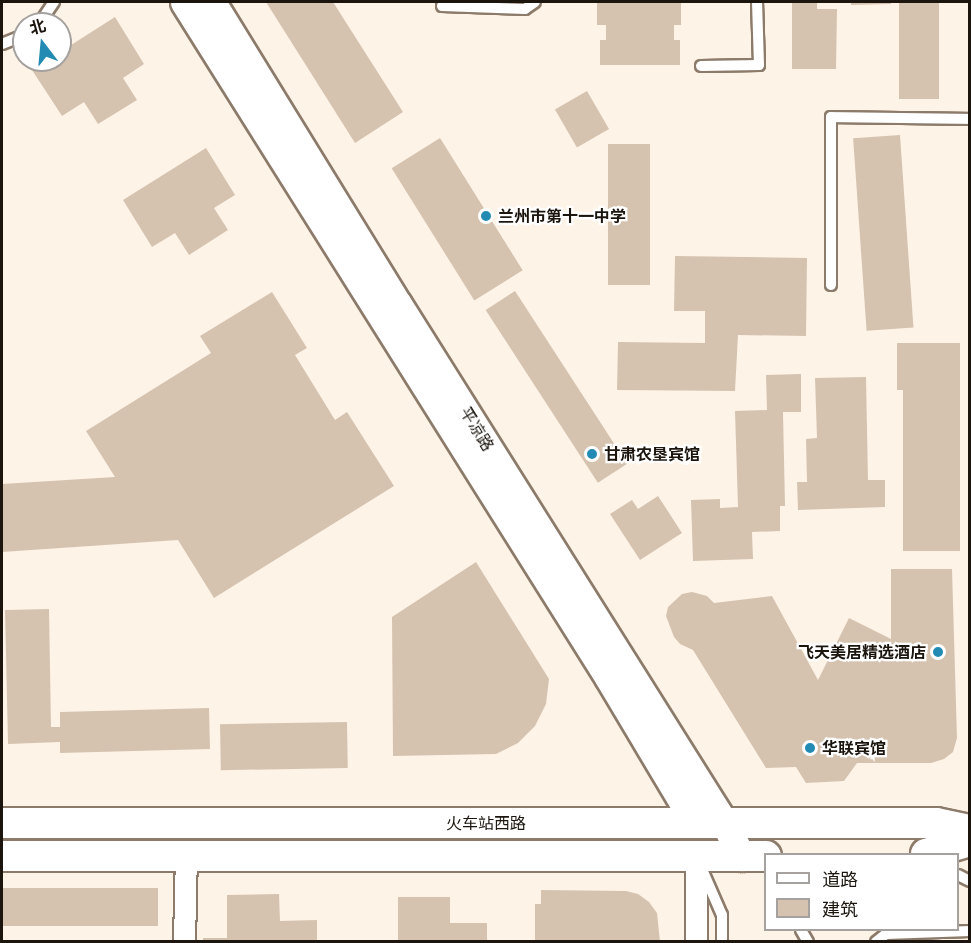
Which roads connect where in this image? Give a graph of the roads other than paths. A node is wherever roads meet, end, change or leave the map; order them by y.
1 (184, 2) edge
2 (212, 2) edge
3 (535, 2) edge
4 (757, 2) edge
5 (442, 6) dead end
6 (701, 66) dead end
7 (969, 119) edge
8 (831, 285) dead end
9 (2, 823) edge
10 (695, 823) junction
11 (725, 824) junction
12 (969, 830) edge
13 (969, 841) edge
14 (932, 853) edge
15 (2, 856) edge
16 (186, 856) junction
17 (696, 856) junction
18 (754, 856) edge
19 (969, 931) edge
20 (184, 942) edge
21 (696, 942) edge
22 (722, 942) edge
23 (876, 942) edge

1 - 10 street, 平凉路
2 - 11 street, 平凉路
3 - 5 lane
4 - 6 lane
7 - 8 lane
9 - 10 main road, 火车站西路
10 - 11 main road, 火车站西路
10 - 17 main road, 平凉路
11 - 12 main road, 火车站西路
11 - 18 street, 平凉路
13 - 14 main road
15 - 16 main road, 火车站西路
16 - 17 main road, 火车站西路
16 - 20 street
17 - 18 main road, 火车站西路
17 - 21 street
17 - 22 lane
19 - 23 lane

